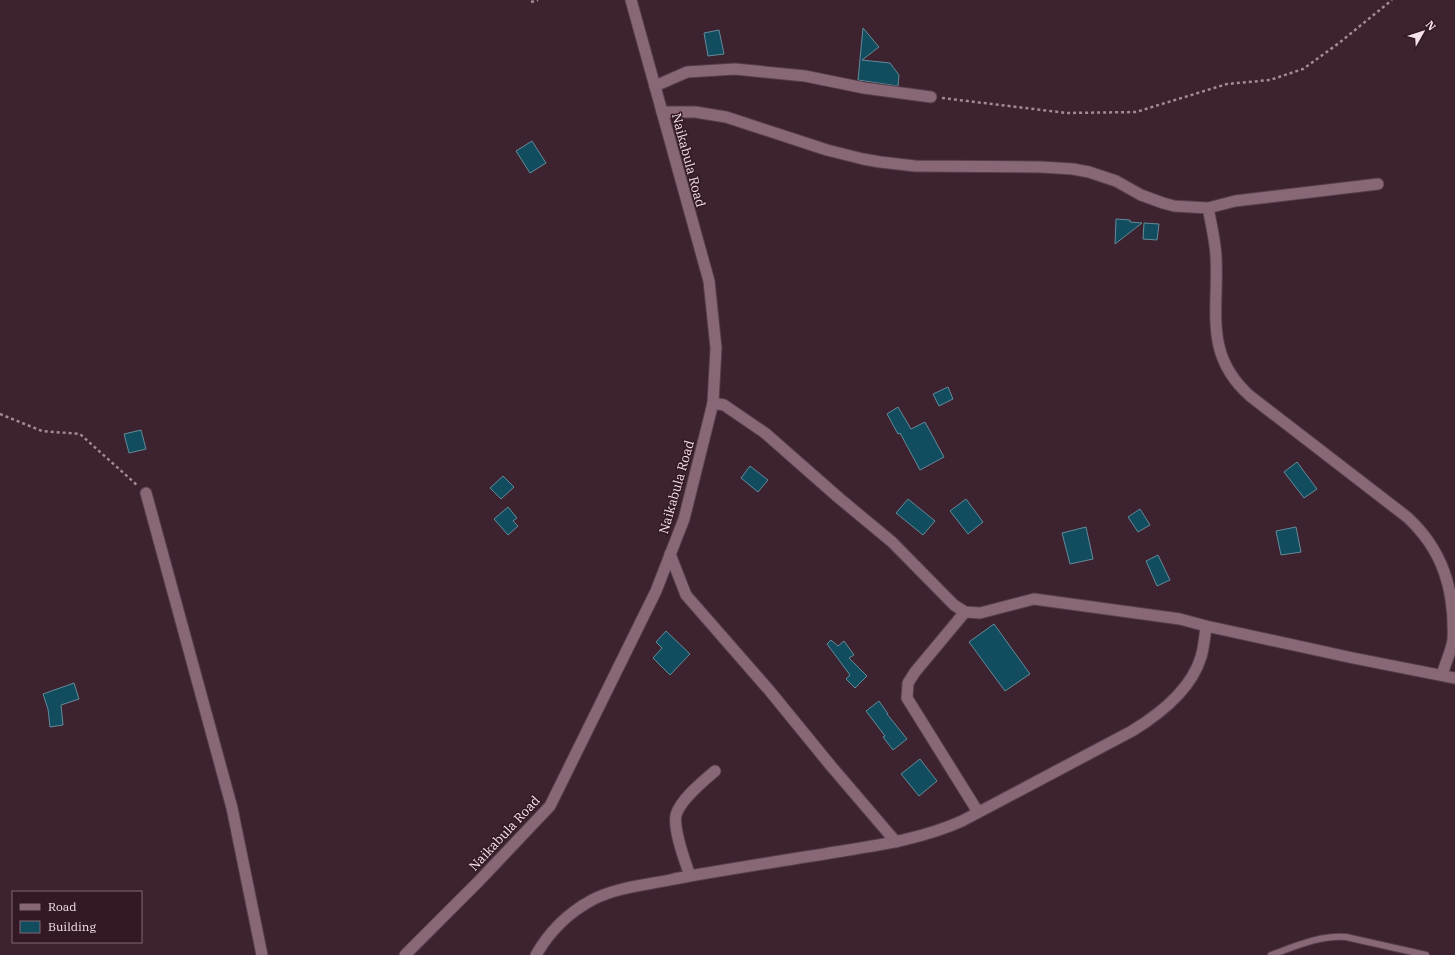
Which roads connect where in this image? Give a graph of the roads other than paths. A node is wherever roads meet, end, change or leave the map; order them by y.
1 (631, 0) edge
2 (655, 86) junction
3 (931, 97) road end
4 (662, 112) junction
5 (1378, 184) dead end
6 (1208, 208) junction
7 (713, 403) junction
8 (146, 493) road end
9 (670, 554) junction
10 (965, 612) junction
11 (1206, 626) junction
12 (1442, 675) junction
13 (1455, 678) edge
14 (715, 771) dead end
15 (978, 812) junction
16 (896, 842) junction
17 (690, 876) junction
18 (262, 955) edge
19 (405, 955) edge
20 (536, 955) edge
21 (1271, 955) edge
22 (1426, 955) edge

1 - 2 street, Naikabula Road
2 - 3 street
2 - 4 street, Naikabula Road
4 - 6 street
4 - 7 street, Naikabula Road
5 - 6 street
6 - 12 street
7 - 9 street, Naikabula Road
7 - 10 street
8 - 18 street
9 - 16 street
9 - 19 street, Naikabula Road
10 - 11 street
10 - 15 street
11 - 12 street
11 - 15 street
12 - 13 street
14 - 17 street
15 - 16 street
16 - 17 street
17 - 20 street
21 - 22 lane

